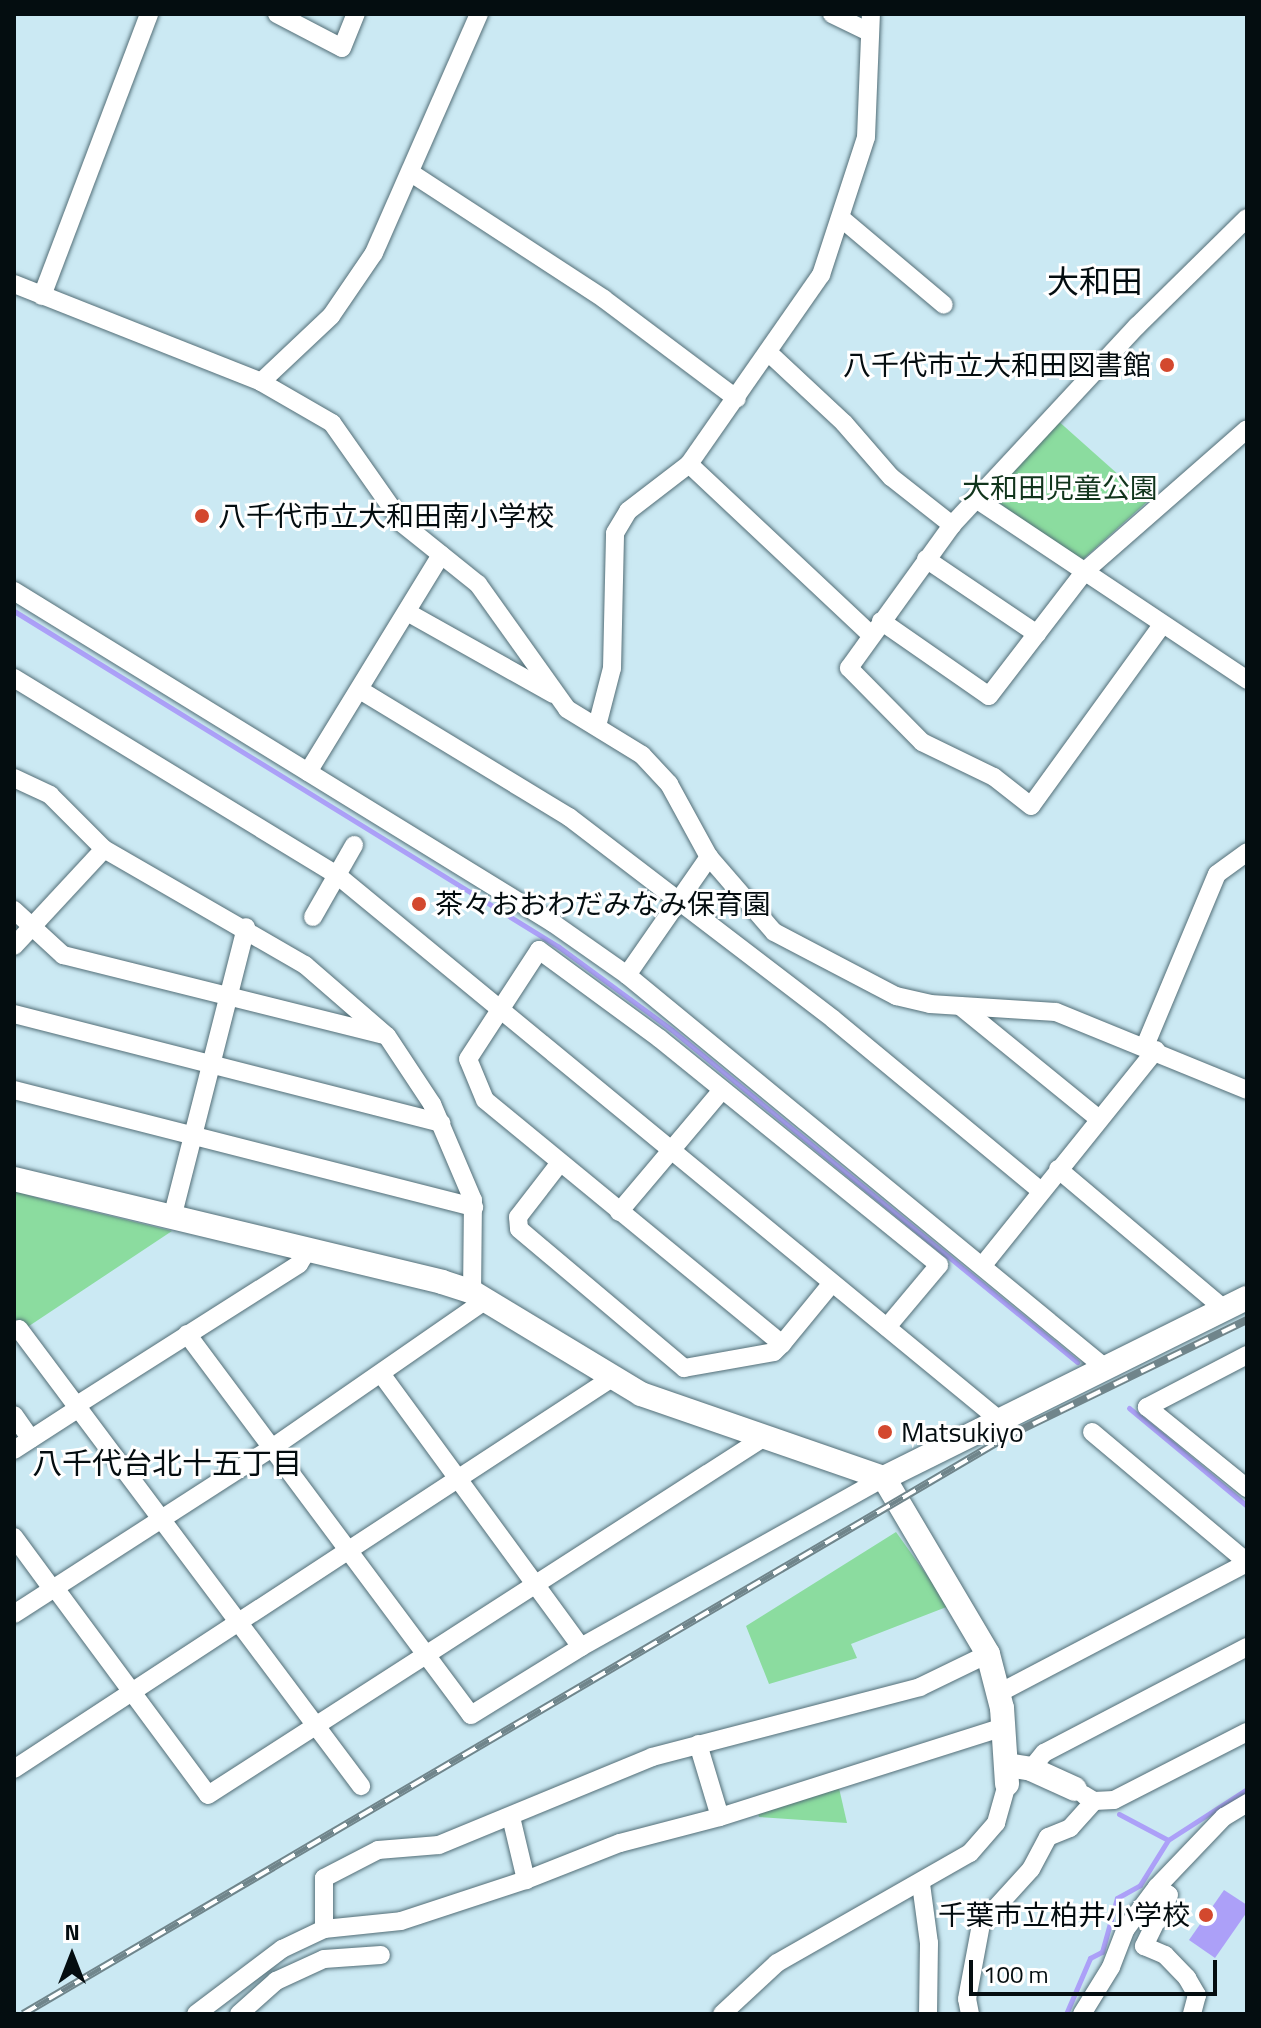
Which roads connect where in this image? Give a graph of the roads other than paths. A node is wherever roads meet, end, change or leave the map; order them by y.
1 (149, 14) edge
2 (277, 14) edge
3 (356, 14) edge
4 (479, 14) edge
5 (832, 14) edge
6 (870, 23) edge
7 (411, 173) junction
8 (1247, 218) edge
9 (842, 219) junction
10 (14, 284) edge
11 (42, 296) junction
12 (944, 305) dead end
13 (769, 353) junction
14 (261, 382) junction
15 (737, 399) junction
16 (1247, 429) edge
17 (689, 464) junction
18 (976, 499) junction
19 (952, 525) junction
20 (441, 555) junction
21 (926, 559) junction
22 (1085, 571) junction
23 (14, 591) edge
24 (407, 612) junction
25 (1162, 625) junction
26 (876, 628) junction
27 (1037, 634) junction
28 (14, 678) edge
29 (1247, 680) edge
30 (360, 690) junction
31 (559, 698) junction
32 (597, 726) junction
33 (308, 772) junction
34 (18, 787) edge
35 (354, 845) dead end
36 (104, 849) junction
37 (1247, 852) edge
38 (709, 857) junction
39 (337, 875) junction
40 (679, 903) junction
41 (14, 910) edge
42 (313, 917) dead end
43 (32, 927) junction
44 (246, 927) junction
45 (14, 946) edge
46 (627, 975) junction
47 (229, 995) junction
48 (960, 1006) junction
49 (500, 1009) junction
50 (14, 1014) edge
51 (387, 1036) junction
52 (1150, 1048) junction
53 (211, 1065) junction
54 (14, 1090) edge
55 (722, 1090) junction
56 (1247, 1090) edge
57 (1099, 1119) junction
58 (441, 1123) junction
59 (193, 1135) junction
60 (671, 1150) junction
61 (559, 1164) junction
62 (1058, 1169) junction
63 (14, 1179) edge
64 (1041, 1191) junction
65 (474, 1207) junction
66 (619, 1212) junction
67 (172, 1218) junction
68 (307, 1251) junction
69 (983, 1265) junction
70 (832, 1283) junction
71 (479, 1296) junction
72 (1247, 1298) edge
73 (1224, 1309) junction
74 (887, 1327) junction
75 (19, 1329) dead end
76 (187, 1334) junction
77 (782, 1344) junction
78 (1247, 1355) edge
79 (1104, 1367) junction
80 (382, 1375) junction
81 (612, 1378) junction
82 (78, 1406) junction
83 (14, 1415) edge
84 (998, 1419) junction
85 (1092, 1432) dead end
86 (763, 1438) junction
87 (31, 1439) junction
88 (272, 1448) junction
89 (14, 1450) edge
90 (884, 1478) junction
91 (456, 1481) junction
92 (1247, 1488) edge
93 (162, 1519) junction
94 (14, 1537) edge
95 (348, 1551) junction
96 (1247, 1562) edge
97 (533, 1583) junction
98 (54, 1589) junction
99 (14, 1614) edge
100 (239, 1621) junction
101 (581, 1647) junction
102 (1247, 1647) edge
103 (426, 1654) junction
104 (988, 1654) junction
105 (132, 1692) junction
106 (999, 1693) junction
107 (317, 1726) junction
108 (1004, 1727) junction
109 (1247, 1732) edge
110 (698, 1744) junction
111 (15, 1767) edge
112 (1031, 1769) junction
113 (1007, 1775) junction
114 (361, 1786) dead end
115 (1085, 1795) junction
116 (1247, 1803) edge
117 (511, 1817) junction
118 (720, 1817) junction
119 (526, 1880) junction
120 (921, 1884) junction
121 (1157, 1887) junction
122 (324, 1929) junction
123 (381, 1955) dead end
124 (196, 2014) edge
125 (239, 2014) edge
126 (722, 2014) edge
127 (928, 2014) edge
128 (970, 2014) edge
129 (1082, 2014) edge
130 (1192, 2014) edge

1 - 11 street
2 - 3 street
4 - 7 street
5 - 6 street
6 - 9 street
7 - 14 street
7 - 15 street
8 - 18 street
9 - 12 street
9 - 13 street
10 - 11 street
11 - 14 street
13 - 15 street
13 - 19 street
14 - 20 street
15 - 17 street
16 - 22 street
17 - 26 street
17 - 32 street
18 - 19 street
18 - 22 street
19 - 21 street
20 - 24 street
20 - 31 street
21 - 26 street
21 - 27 street
22 - 25 street
22 - 27 street
23 - 33 street
24 - 30 street
24 - 31 street
25 - 26 street
25 - 29 street
26 - 27 street
28 - 39 street
30 - 33 street
30 - 40 street
31 - 32 street
32 - 38 street
33 - 46 street
34 - 36 street
35 - 39 street
36 - 43 street
36 - 44 street
37 - 52 street
38 - 40 street
38 - 48 street
39 - 42 street
39 - 49 street
40 - 46 street
40 - 64 street
41 - 43 street
43 - 45 street
43 - 47 street
44 - 47 street
44 - 51 street
46 - 69 street
47 - 51 street
47 - 53 street
48 - 52 street
48 - 57 street
49 - 55 street
49 - 60 street
49 - 61 street
50 - 53 street
51 - 58 street
52 - 56 street
52 - 57 street
53 - 58 street
53 - 59 street
54 - 59 street
55 - 60 street
55 - 74 street
57 - 62 street
58 - 65 street
59 - 65 street
59 - 67 street
60 - 66 street
60 - 70 street
61 - 66 street
61 - 77 street
62 - 64 street
62 - 73 street
63 - 67 street
64 - 69 street
65 - 71 street
66 - 77 street
67 - 68 street
68 - 71 street
68 - 76 street
69 - 79 street
70 - 74 street
70 - 77 street
71 - 80 street
71 - 81 street
72 - 73 street
73 - 79 street
74 - 84 street
75 - 82 street
76 - 82 street
76 - 88 street
78 - 92 street
79 - 84 street
80 - 88 street
80 - 91 street
81 - 86 street
81 - 91 street
82 - 87 street
82 - 93 street
83 - 87 street
84 - 90 street
85 - 96 street
86 - 90 street
86 - 97 street
87 - 89 street
88 - 93 street
88 - 95 street
90 - 101 street
90 - 104 street
91 - 95 street
91 - 97 street
93 - 98 street
93 - 100 street
94 - 98 street
95 - 100 street
95 - 103 street
96 - 106 street
97 - 101 street
97 - 103 street
98 - 99 street
98 - 105 street
100 - 105 street
100 - 107 street
101 - 103 street
102 - 112 street
103 - 107 street
104 - 106 street
104 - 110 street
105 - 107 street
105 - 111 street
106 - 108 street
107 - 114 street
108 - 113 street
108 - 118 street
109 - 115 street
110 - 117 street
110 - 118 street
112 - 113 street
112 - 115 street
113 - 120 street
115 - 128 street
116 - 121 street
117 - 119 street
117 - 122 street
118 - 119 street
119 - 122 street
120 - 126 street
120 - 127 street
121 - 129 street
121 - 130 street
122 - 124 street
123 - 125 street

